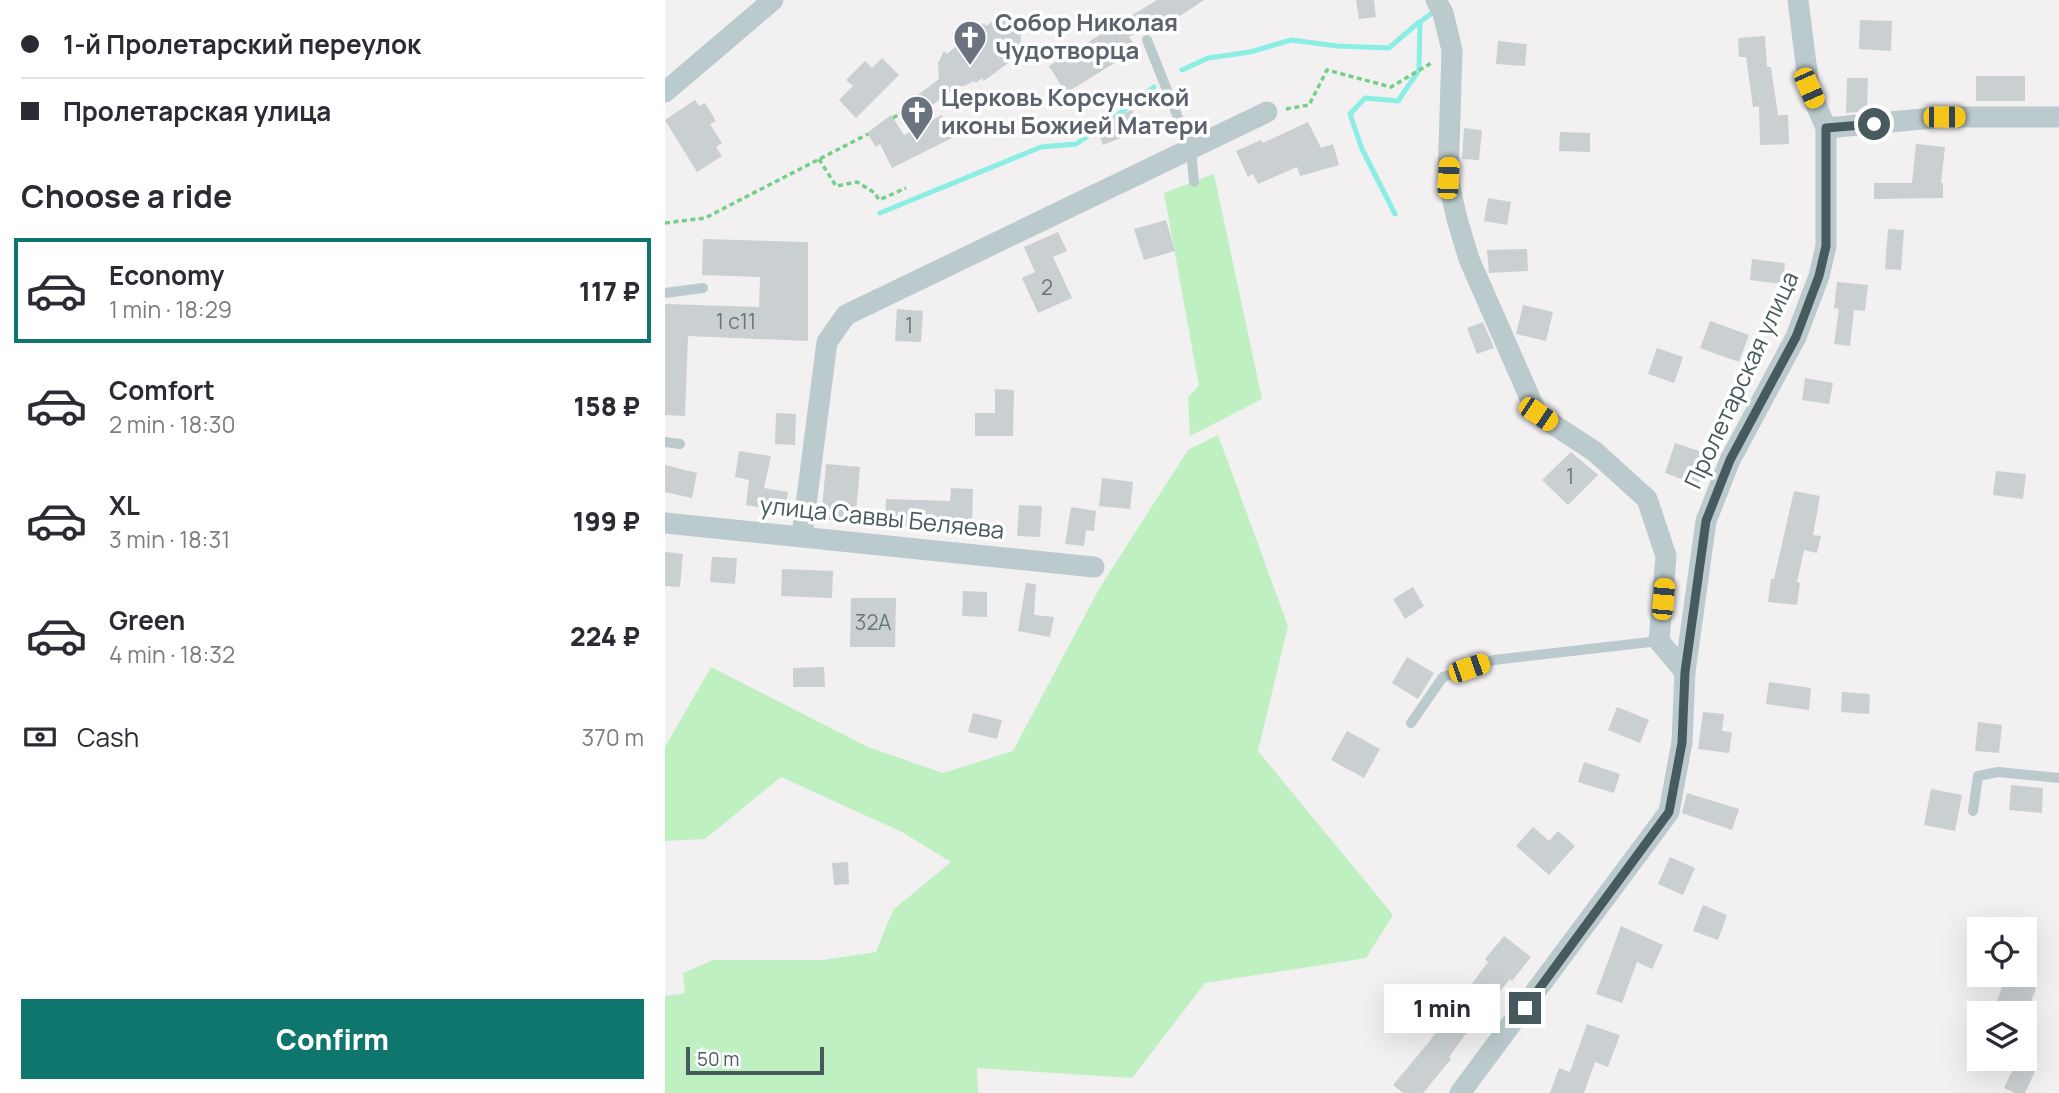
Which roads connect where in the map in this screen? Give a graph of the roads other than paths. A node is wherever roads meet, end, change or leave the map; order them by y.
1 (773, 0) edge
2 (1436, 0) edge
3 (1798, 0) edge
4 (1147, 40) dead end
5 (665, 92) edge
6 (1266, 112) road end
7 (2059, 117) edge
8 (1826, 128) junction
9 (1191, 150) junction
10 (1194, 182) dead end
11 (703, 288) dead end
12 (665, 293) edge
13 (665, 442) edge
14 (680, 444) dead end
15 (665, 523) edge
16 (802, 536) junction
17 (1094, 567) dead end
18 (1659, 641) junction
19 (1685, 672) junction
20 (1411, 723) dead end
21 (2059, 778) edge
22 (1973, 811) dead end
23 (1460, 1093) edge

1 - 5 street
2 - 18 street
3 - 8 street, Пролетарская улица
4 - 9 lane
6 - 9 street
7 - 8 street
8 - 19 street, Пролетарская улица
9 - 10 lane
9 - 16 street
11 - 12 lane
13 - 14 lane
15 - 16 street, улица Саввы Беляева
16 - 17 street, улица Саввы Беляева
18 - 19 street
18 - 20 lane
19 - 23 street, Пролетарская улица
21 - 22 lane

